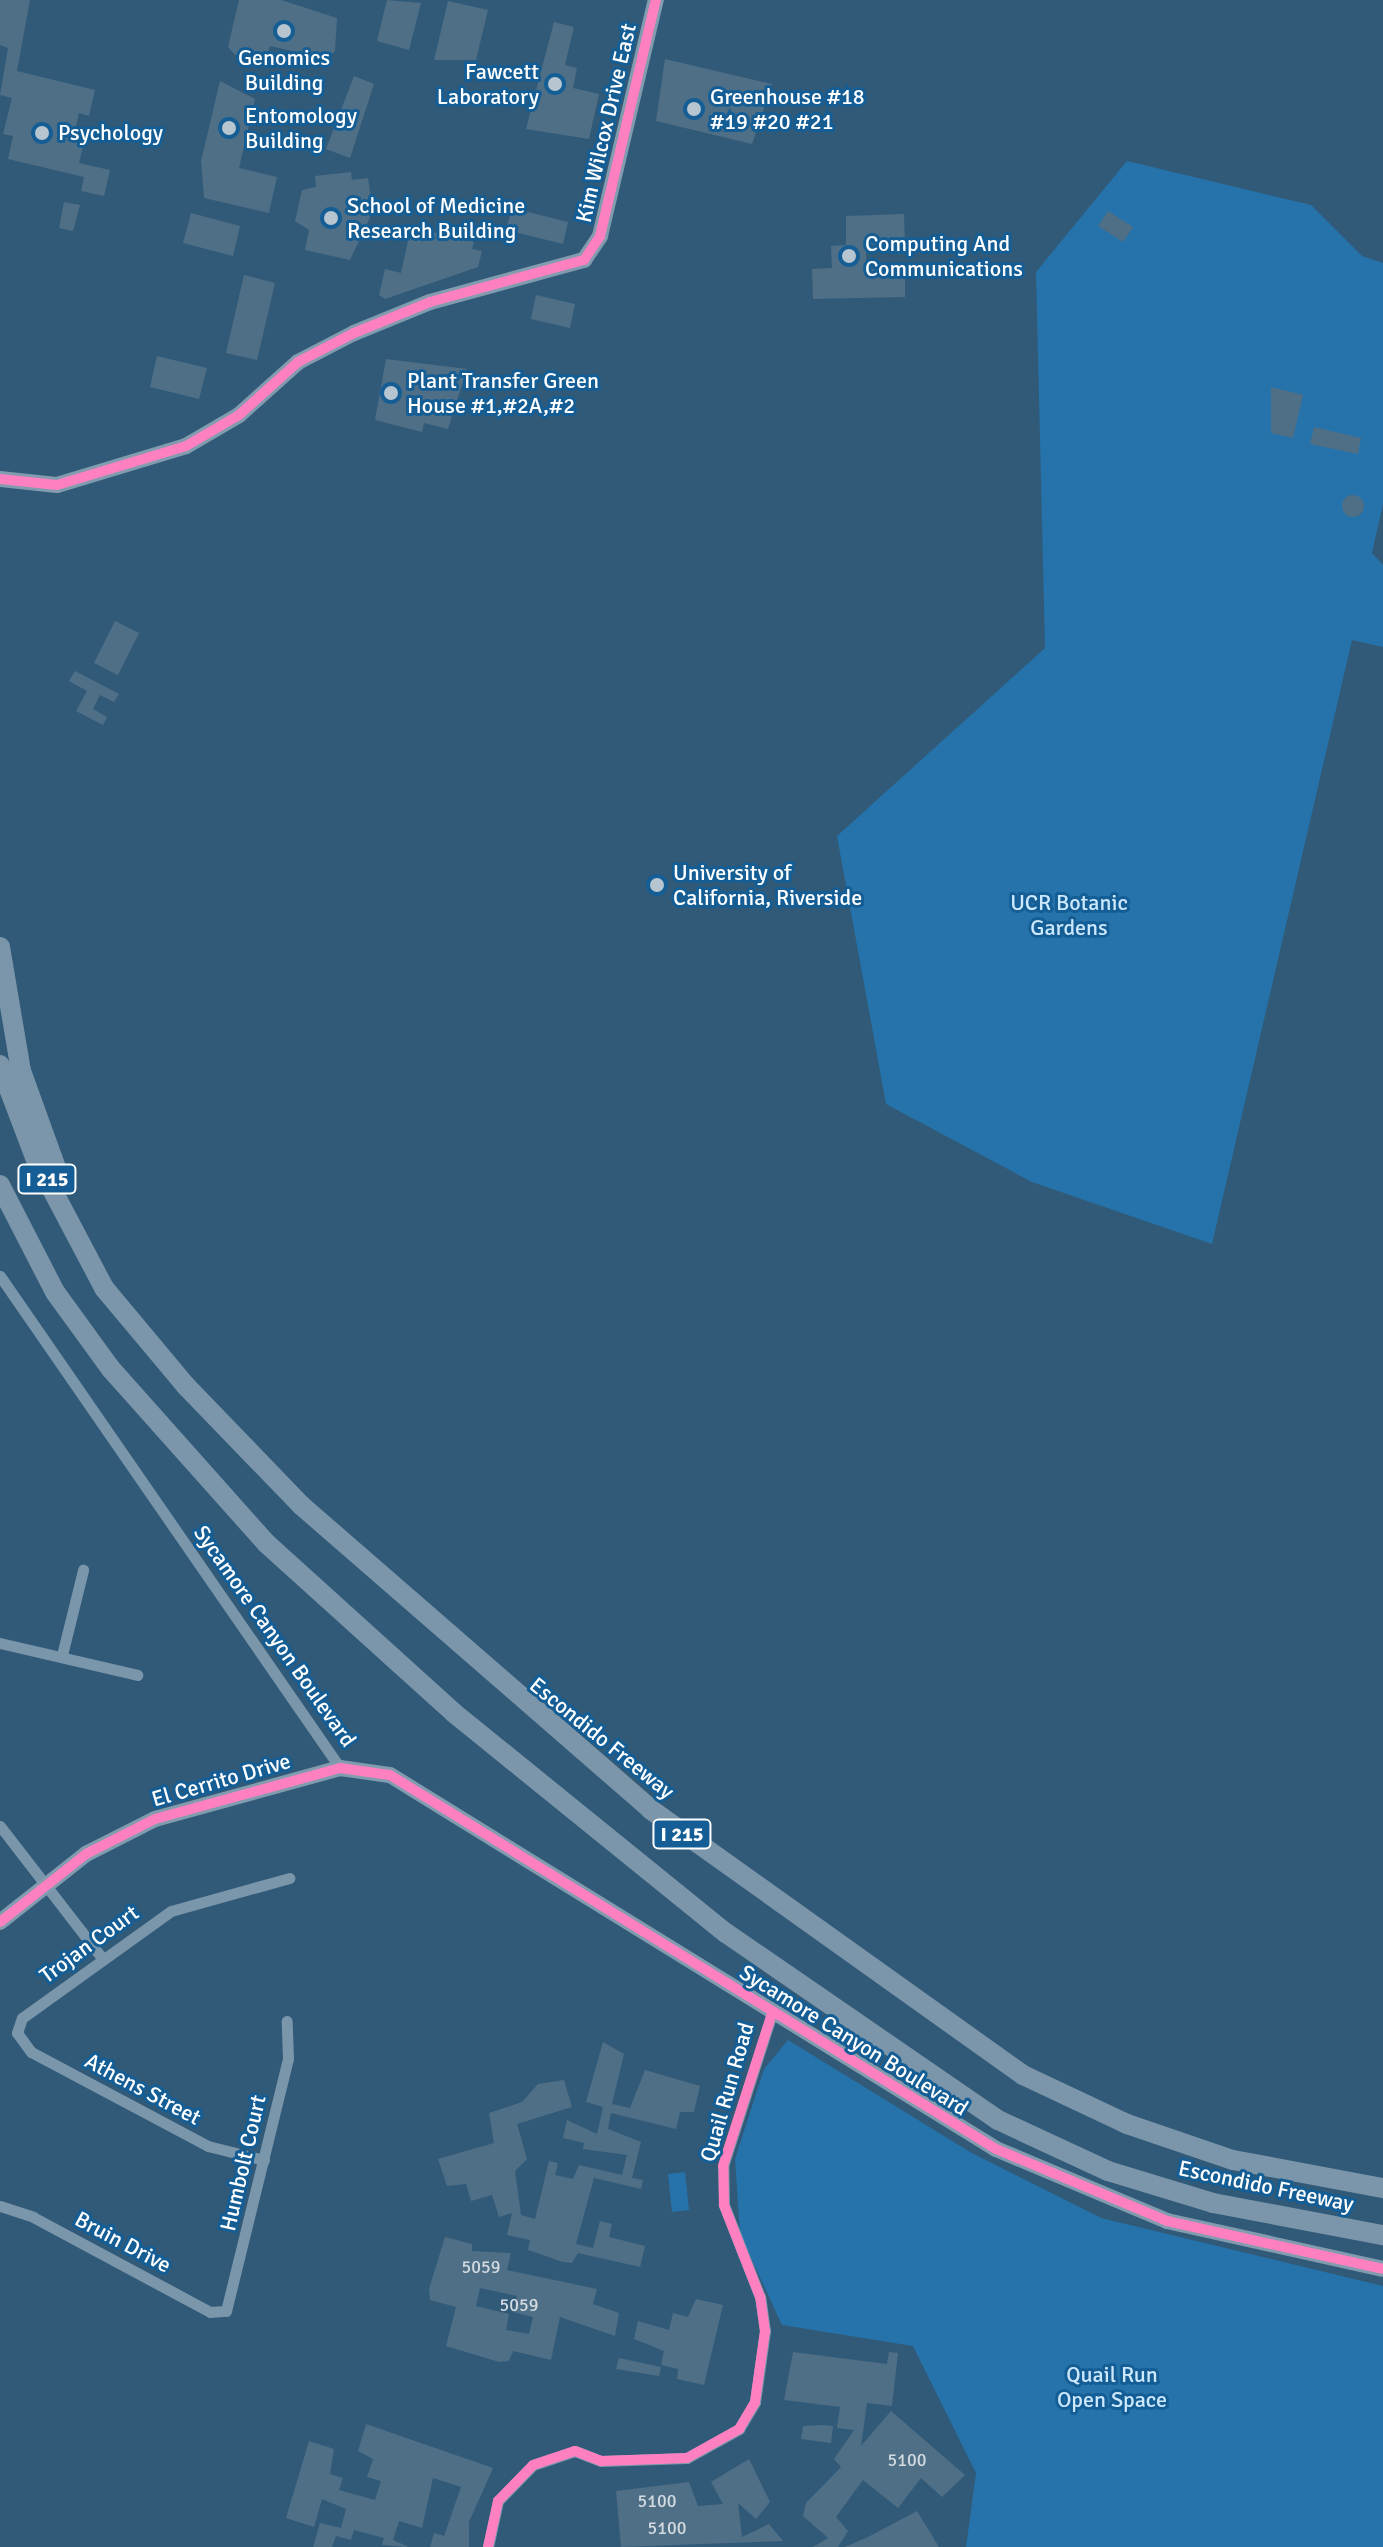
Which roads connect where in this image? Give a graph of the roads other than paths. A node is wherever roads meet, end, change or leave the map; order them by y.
1 (656, 0) edge
2 (0, 479) edge
3 (0, 947) edge
4 (0, 1065) edge
5 (0, 1185) edge
6 (0, 1217) edge
7 (3, 1281) edge
8 (104, 1288) junction
9 (55, 1292) junction
10 (83, 1570) dead end
11 (0, 1643) edge
12 (62, 1655) junction
13 (137, 1675) dead end
14 (340, 1768) junction
15 (0, 1826) edge
16 (289, 1878) dead end
17 (44, 1889) junction
18 (0, 1922) edge
19 (102, 1958) junction
20 (772, 2013) junction
21 (287, 2021) dead end
22 (17, 2033) joint
23 (264, 2160) junction
24 (1383, 2188) edge
25 (0, 2206) edge
26 (1383, 2235) edge
27 (1383, 2269) edge
28 (226, 2311) joint
29 (488, 2547) edge

1 - 2 street, Kim Wilcox Drive East
3 - 8 highway
4 - 8 highway, Escondido Freeway / I 215
5 - 9 highway, Escondido Freeway / I 215
6 - 9 highway
7 - 14 street, Sycamore Canyon Boulevard
8 - 24 highway, Escondido Freeway / I 215
9 - 26 highway, Escondido Freeway / I 215
10 - 12 street
11 - 12 street
12 - 13 street
14 - 17 street, El Cerrito Drive
14 - 20 street, Sycamore Canyon Boulevard
15 - 17 street
16 - 19 street, Trojan Court
17 - 18 street, El Cerrito Drive
17 - 19 street
19 - 22 street, Trojan Court
20 - 27 street, Sycamore Canyon Boulevard
20 - 29 street, Quail Run Road
21 - 23 street, Humbolt Court
22 - 23 street, Athens Street
23 - 28 street, Humbolt Court
25 - 28 street, Bruin Drive

